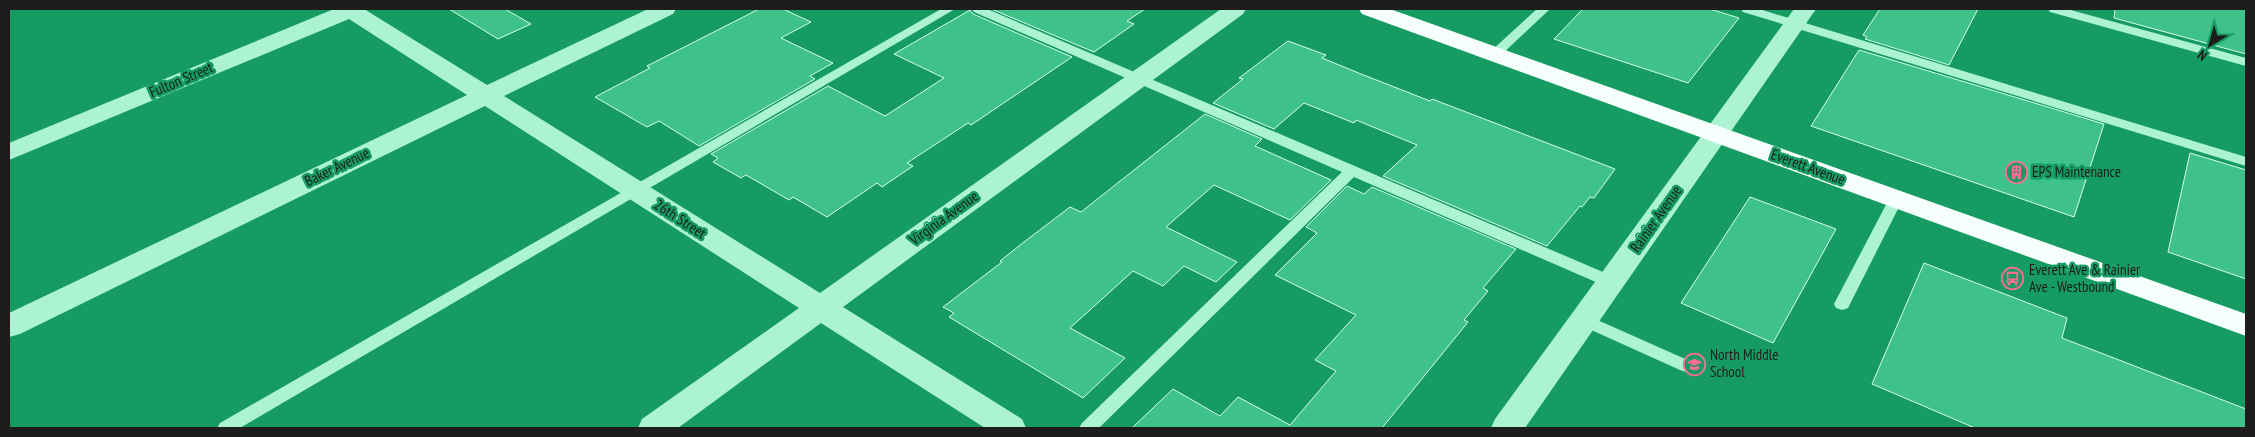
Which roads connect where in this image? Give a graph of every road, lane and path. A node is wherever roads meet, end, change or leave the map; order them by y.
1 (352, 9) edge
2 (665, 9) edge
3 (949, 9) edge
4 (978, 9) edge
5 (1235, 9) edge
6 (1370, 9) edge
7 (1544, 9) edge
8 (1747, 9) edge
9 (2054, 9) edge
10 (1800, 16) edge
11 (1495, 54) junction
12 (2246, 62) edge
13 (1137, 79) junction
14 (486, 95) junction
15 (1716, 134) junction
16 (9, 152) edge
17 (2246, 162) edge
18 (1352, 171) junction
19 (637, 191) junction
20 (1896, 198) junction
21 (1611, 282) junction
22 (1842, 304) dead end
23 (819, 307) junction
24 (1584, 320) junction
25 (2246, 325) edge
26 (9, 326) edge
27 (1686, 366) dead end
28 (226, 428) edge
29 (654, 428) edge
30 (1010, 428) edge
31 (1088, 428) edge
32 (1507, 428) edge

1 - 14 street, 26th Street
1 - 16 street, Fulton Street
2 - 14 street, Baker Avenue
3 - 19 lane
4 - 13 lane
5 - 13 street, Virginia Avenue
6 - 11 main road, Everett Avenue
7 - 11 lane
8 - 10 lane
9 - 12 lane
10 - 15 street, Rainier Avenue
10 - 17 lane
11 - 15 main road, Everett Avenue
13 - 18 lane
13 - 23 street, Virginia Avenue
14 - 19 street, 26th Street
14 - 26 street, Baker Avenue
15 - 20 main road, Everett Avenue
15 - 21 street, Rainier Avenue
18 - 21 lane
18 - 31 lane
19 - 23 street, 26th Street
19 - 28 lane
20 - 22 lane
20 - 25 main road, Everett Avenue
21 - 24 street, Rainier Avenue
23 - 29 street, Virginia Avenue
23 - 30 street, 26th Street
24 - 27 lane
24 - 32 street, Rainier Avenue

